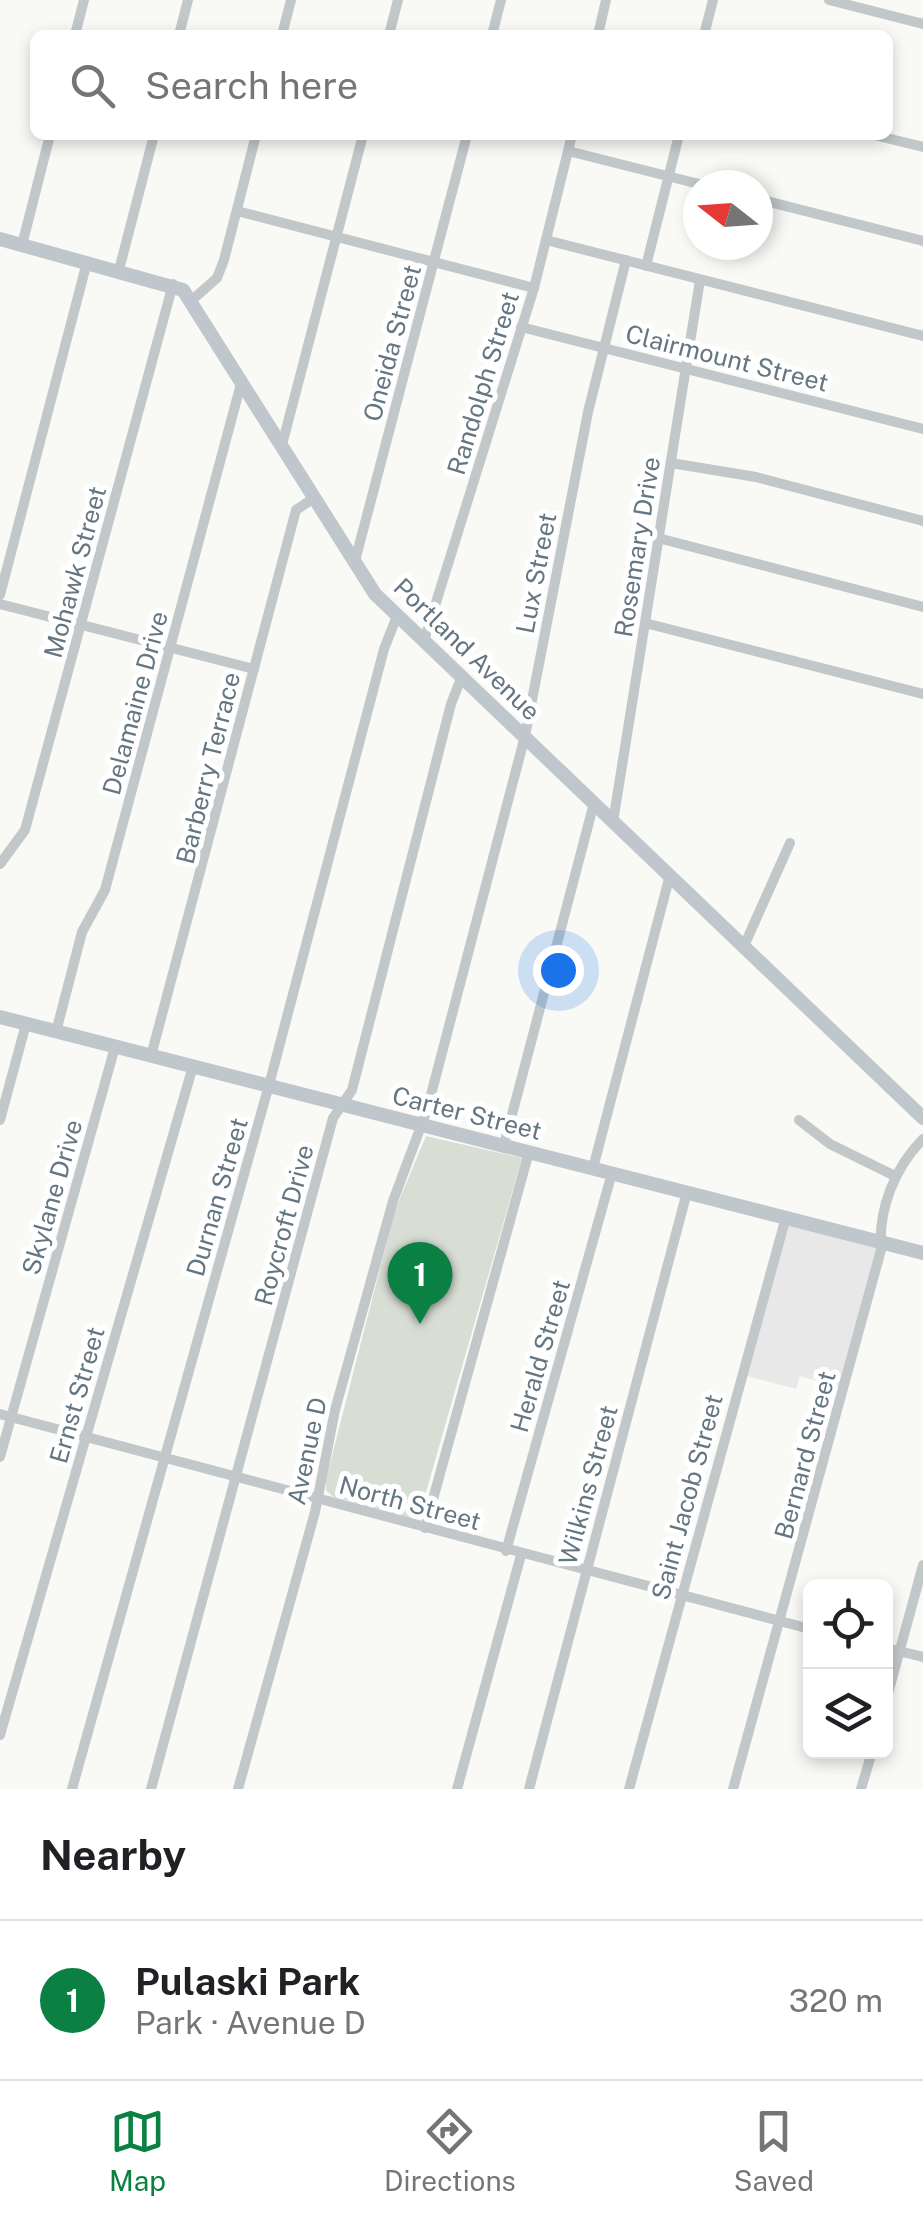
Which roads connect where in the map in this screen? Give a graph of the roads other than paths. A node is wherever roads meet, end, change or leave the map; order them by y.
1 (84, 0) edge
2 (188, 0) edge
3 (291, 0) edge
4 (398, 0) edge
5 (502, 0) edge
6 (606, 0) edge
7 (713, 0) edge
8 (829, 0) edge
9 (923, 24) edge
10 (76, 30) edge
11 (180, 30) edge
12 (283, 30) edge
13 (389, 30) edge
14 (493, 30) edge
15 (599, 30) edge
16 (705, 30) edge
17 (49, 140) edge
18 (153, 140) edge
19 (255, 140) edge
20 (362, 140) edge
21 (465, 140) edge
22 (571, 140) edge
23 (678, 140) edge
24 (893, 140) edge
25 (923, 148) edge
26 (568, 151) junction
27 (668, 176) junction
28 (683, 180) edge
29 (773, 203) edge
30 (237, 211) junction
31 (336, 237) junction
32 (546, 240) junction
33 (0, 241) edge
34 (923, 242) edge
35 (22, 245) junction
36 (626, 260) junction
37 (88, 262) junction
38 (434, 262) junction
39 (646, 266) junction
40 (119, 270) junction
41 (700, 280) junction
42 (173, 284) junction
43 (534, 288) junction
44 (192, 300) junction
45 (521, 326) junction
46 (923, 336) edge
47 (604, 348) junction
48 (686, 369) junction
49 (242, 380) junction
50 (923, 430) edge
51 (282, 445) junction
52 (670, 463) junction
53 (314, 498) junction
54 (923, 520) edge
55 (658, 538) junction
56 (355, 561) junction
57 (0, 595) edge
58 (0, 604) edge
59 (923, 607) edge
60 (398, 616) junction
61 (644, 623) junction
62 (81, 625) junction
63 (424, 641) junction
64 (171, 648) junction
65 (254, 669) junction
66 (462, 676) junction
67 (923, 694) edge
68 (525, 736) junction
69 (594, 803) junction
70 (613, 822) junction
71 (790, 843) dead end
72 (0, 864) edge
73 (670, 875) junction
74 (744, 946) junction
75 (0, 1017) edge
76 (26, 1024) junction
77 (56, 1032) junction
78 (115, 1047) junction
79 (151, 1056) junction
80 (193, 1066) junction
81 (270, 1085) junction
82 (344, 1104) junction
83 (923, 1118) edge
84 (0, 1120) edge
85 (799, 1120) dead end
86 (422, 1124) junction
87 (923, 1139) edge
88 (504, 1145) junction
89 (529, 1152) junction
90 (593, 1168) junction
91 (612, 1173) junction
92 (895, 1176) junction
93 (687, 1192) junction
94 (786, 1217) junction
95 (881, 1242) junction
96 (923, 1253) edge
97 (5, 1415) edge
98 (86, 1437) junction
99 (0, 1457) edge
100 (164, 1458) junction
101 (237, 1478) junction
102 (318, 1498) junction
103 (425, 1528) junction
104 (506, 1551) junction
105 (521, 1555) junction
106 (923, 1565) edge
107 (585, 1572) junction
108 (681, 1596) junction
109 (780, 1621) junction
110 (803, 1626) edge
111 (893, 1650) edge
112 (899, 1651) junction
113 (923, 1657) edge
114 (893, 1675) edge
115 (0, 1735) edge
116 (870, 1759) edge
117 (72, 1789) edge
118 (151, 1789) edge
119 (238, 1789) edge
120 (457, 1789) edge
121 (529, 1789) edge
122 (629, 1789) edge
123 (733, 1789) edge
124 (862, 1789) edge

1 - 10 street
2 - 11 street
3 - 12 street
4 - 13 street
5 - 14 street
6 - 15 street
7 - 16 street
8 - 9 street
17 - 35 street
18 - 40 street
19 - 30 street
20 - 31 street
21 - 38 street, Oneida Street
22 - 26 street, Randolph Street
23 - 27 street
24 - 25 street
26 - 27 street
26 - 32 street, Randolph Street
27 - 28 street
27 - 39 street
29 - 34 street
30 - 31 street
30 - 44 street
31 - 38 street
31 - 51 street
32 - 36 street
32 - 43 street, Randolph Street
33 - 35 main road, Portland Avenue
35 - 37 main road, Portland Avenue
36 - 39 street
36 - 47 street, Lux Street
37 - 40 main road, Portland Avenue
37 - 57 street
38 - 43 street
38 - 56 street, Oneida Street
39 - 41 street
40 - 42 main road, Portland Avenue
41 - 46 street
41 - 48 street, Rosemary Drive
42 - 44 main road, Portland Avenue
42 - 62 street, Mohawk Street
43 - 45 street, Randolph Street
44 - 49 main road, Portland Avenue
45 - 47 street, Clairmount Street
45 - 63 street, Randolph Street
47 - 48 street, Clairmount Street
47 - 68 street, Lux Street
48 - 50 street, Clairmount Street
48 - 52 street, Rosemary Drive
49 - 51 main road, Portland Avenue
49 - 64 street, Delamaine Drive
51 - 53 main road, Portland Avenue
52 - 54 street
52 - 55 street, Rosemary Drive
53 - 56 main road, Portland Avenue
53 - 65 street, Barberry Terrace
55 - 59 street
55 - 61 street, Rosemary Drive
56 - 60 main road, Portland Avenue
58 - 62 street
60 - 63 main road, Portland Avenue
60 - 81 street, Durnan Street
61 - 67 street
61 - 70 street, Rosemary Drive
62 - 64 street
62 - 72 street, Mohawk Street
63 - 66 main road, Portland Avenue
64 - 65 street
64 - 77 street, Delamaine Drive
65 - 79 street, Barberry Terrace
66 - 68 main road, Portland Avenue
66 - 82 street, Roycroft Drive
68 - 69 main road, Portland Avenue
68 - 86 street, Lux Street
69 - 70 main road, Portland Avenue
69 - 88 street
70 - 73 main road, Portland Avenue
71 - 74 street
73 - 74 main road, Portland Avenue
73 - 90 street
74 - 83 main road, Portland Avenue
75 - 76 main road, Carter Street
76 - 77 main road, Carter Street
76 - 84 street
77 - 78 main road, Carter Street
78 - 79 main road, Carter Street
78 - 97 street, Skylane Drive
79 - 80 main road, Carter Street
80 - 81 main road, Carter Street
80 - 98 street, Ernst Street
81 - 82 main road, Carter Street
81 - 100 street, Durnan Street
82 - 86 main road, Carter Street
82 - 101 street, Roycroft Drive
85 - 92 street
86 - 88 main road, Carter Street
86 - 102 street, Avenue D
87 - 92 street, Bernard Street
88 - 89 main road, Carter Street
89 - 90 main road, Carter Street
89 - 103 street
90 - 91 main road, Carter Street
91 - 93 main road, Carter Street
91 - 104 street, Herald Street
92 - 95 street, Bernard Street
93 - 94 main road, Carter Street
93 - 107 street, Wilkins Street
94 - 95 main road, Carter Street
94 - 108 street, Saint Jacob Street
95 - 96 main road, Carter Street
95 - 109 street, Bernard Street
97 - 98 street, North Street
97 - 99 street, Skylane Drive
98 - 100 street, North Street
98 - 115 street, Ernst Street
100 - 101 street, North Street
100 - 117 street, Durnan Street
101 - 102 street, North Street
101 - 118 street, Roycroft Drive
102 - 103 street, North Street
102 - 119 street, Avenue D
103 - 104 street, North Street
104 - 105 street, North Street
105 - 107 street, North Street
105 - 120 street
106 - 112 street
107 - 108 street, North Street
107 - 121 street, Wilkins Street
108 - 109 street, North Street
108 - 122 street, Saint Jacob Street
109 - 110 street, North Street
109 - 123 street, Bernard Street
111 - 112 street
112 - 113 street
112 - 114 street
116 - 124 street

